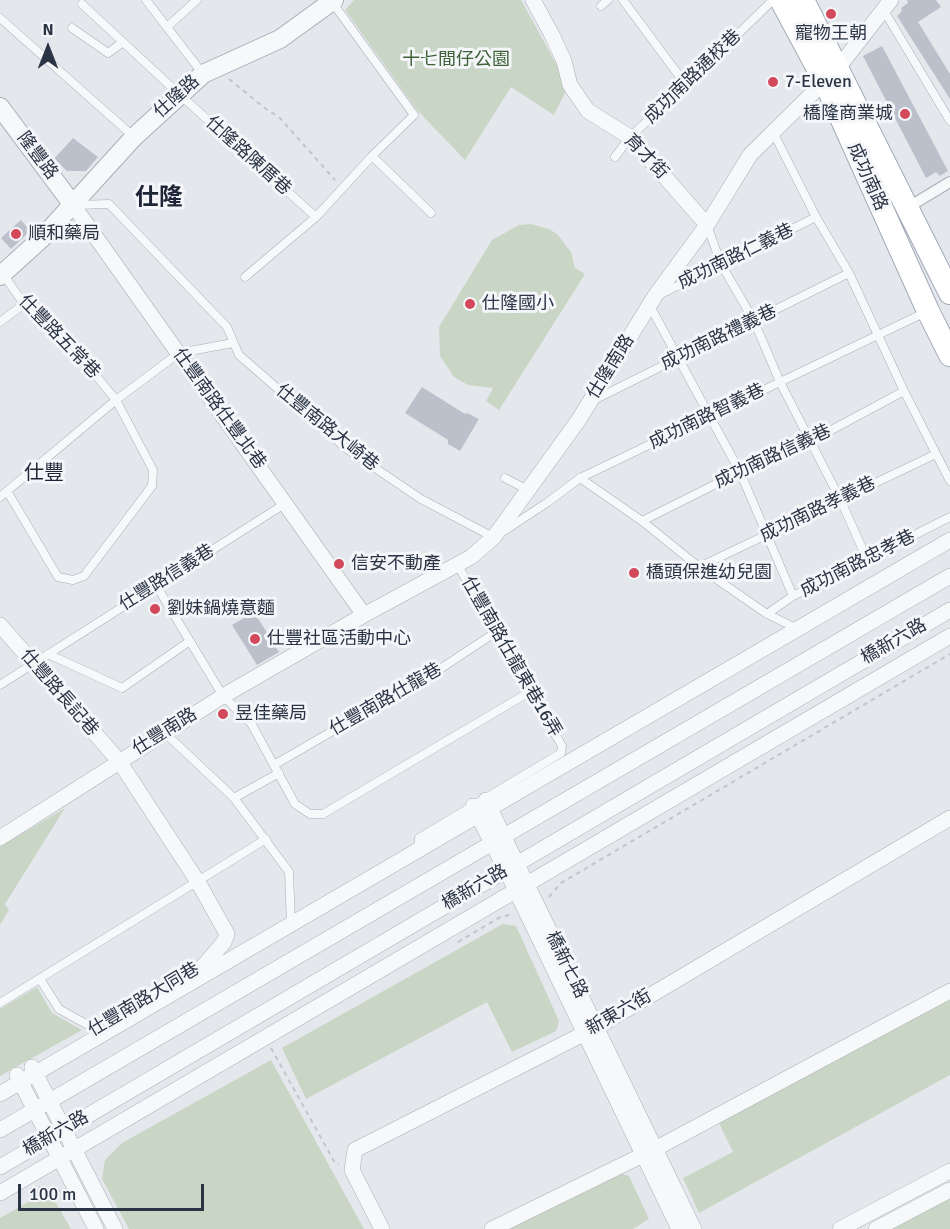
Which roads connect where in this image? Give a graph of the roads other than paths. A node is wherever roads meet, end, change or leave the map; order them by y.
1 (146, 0) edge
2 (197, 0) edge
3 (533, 0) edge
4 (608, 0) edge
5 (623, 0) edge
6 (773, 0) edge
7 (781, 0) edge
8 (803, 0) edge
9 (333, 1) edge
10 (82, 4) dead end
11 (887, 4) edge
12 (601, 6) dead end
13 (0, 18) edge
14 (167, 27) junction
15 (72, 28) dead end
16 (123, 42) junction
17 (209, 71) junction
18 (831, 75) junction
19 (686, 85) junction
20 (180, 95) junction
21 (0, 107) edge
22 (950, 121) edge
23 (773, 131) junction
24 (134, 137) junction
25 (630, 137) junction
26 (372, 156) junction
27 (615, 157) dead end
28 (950, 182) edge
29 (73, 205) junction
30 (907, 208) junction
31 (431, 213) dead end
32 (816, 217) junction
33 (316, 218) junction
34 (707, 225) junction
35 (722, 264) junction
36 (849, 273) junction
37 (2, 275) edge
38 (245, 277) dead end
39 (950, 293) edge
40 (653, 301) junction
41 (24, 304) junction
42 (928, 311) junction
43 (754, 321) junction
44 (0, 322) edge
45 (878, 335) junction
46 (234, 343) junction
47 (179, 353) junction
48 (950, 355) edge
49 (677, 357) junction
50 (780, 382) junction
51 (904, 391) junction
52 (116, 400) junction
53 (590, 402) junction
54 (710, 416) junction
55 (811, 441) junction
56 (936, 454) junction
57 (740, 472) junction
58 (505, 478) dead end
59 (580, 478) junction
60 (950, 481) edge
61 (528, 490) junction
62 (3, 494) edge
63 (840, 499) junction
64 (286, 502) junction
65 (950, 517) edge
66 (642, 521) junction
67 (766, 535) junction
68 (494, 537) junction
69 (950, 540) edge
70 (867, 559) junction
71 (457, 564) junction
72 (699, 567) junction
73 (950, 576) edge
74 (156, 585) junction
75 (794, 596) junction
76 (950, 610) edge
77 (767, 614) junction
78 (364, 615) junction
79 (0, 625) edge
80 (798, 629) junction
81 (496, 632) junction
82 (950, 636) edge
83 (7, 640) edge
84 (190, 641) junction
85 (48, 654) junction
86 (33, 663) junction
87 (0, 685) edge
88 (531, 691) junction
89 (223, 696) junction
90 (165, 732) junction
91 (118, 761) junction
92 (274, 765) junction
93 (279, 773) junction
94 (234, 798) junction
95 (481, 807) junction
96 (950, 818) edge
97 (0, 838) edge
98 (266, 839) junction
99 (498, 840) junction
100 (512, 867) junction
101 (198, 882) junction
102 (522, 887) junction
103 (291, 924) junction
104 (40, 979) junction
105 (950, 991) edge
106 (0, 1003) edge
107 (97, 1030) junction
108 (591, 1031) junction
109 (33, 1070) junction
110 (19, 1078) junction
111 (0, 1085) edge
112 (0, 1094) edge
113 (49, 1101) junction
114 (35, 1109) junction
115 (0, 1130) edge
116 (64, 1130) junction
117 (50, 1138) junction
118 (74, 1150) junction
119 (649, 1152) junction
120 (60, 1158) junction
121 (0, 1167) edge
122 (950, 1171) edge
123 (950, 1190) edge
124 (0, 1193) edge
125 (96, 1229) edge
126 (115, 1229) edge
127 (382, 1229) edge
128 (492, 1229) edge
129 (679, 1229) edge
130 (694, 1229) edge
131 (840, 1229) edge
132 (876, 1229) edge

1 - 14 lane
2 - 14 lane
3 - 25 street, 育才街
4 - 12 lane
5 - 19 lane
6 - 19 lane, 成功南路通校巷
7 - 18 main road, 成功南路
8 - 18 main road, 成功南路
9 - 17 street, 仕隆路
9 - 26 lane
10 - 16 lane, 仕隆路陳厝巷
11 - 18 street, 仕隆南路
11 - 22 lane
13 - 24 lane
14 - 17 lane
15 - 16 lane
16 - 20 lane, 仕隆路陳厝巷
17 - 20 street, 仕隆路
18 - 23 street, 仕隆南路
18 - 30 main road, 成功南路
18 - 42 main road, 成功南路
19 - 25 lane, 成功南路通校巷
20 - 24 street, 仕隆路
20 - 33 lane, 仕隆路陳厝巷
21 - 29 street, 隆豐路
23 - 32 lane
23 - 34 street, 仕隆南路
24 - 29 street, 仕隆路
25 - 27 lane, 成功南路通校巷
25 - 34 street, 育才街
26 - 31 lane
26 - 33 lane
28 - 30 street
29 - 37 street, 仕隆路
29 - 46 lane, 仕豐南路大崎巷
29 - 47 street, 仕豐南路仕豐北巷
30 - 39 main road, 成功南路
32 - 35 lane, 成功南路仁義巷
32 - 36 lane
33 - 38 lane
34 - 35 lane
34 - 40 street, 仕隆南路
35 - 40 lane, 成功南路仁義巷
35 - 43 lane
36 - 43 lane, 成功南路禮義巷
36 - 45 lane
37 - 41 lane, 仕豐路五常巷
40 - 49 lane
40 - 53 street, 仕隆南路
41 - 44 lane
41 - 52 lane, 仕豐路五常巷
42 - 45 lane, 成功南路智義巷
42 - 48 main road, 成功南路
43 - 49 lane, 成功南路禮義巷
43 - 50 lane
45 - 50 lane, 成功南路智義巷
45 - 51 lane
46 - 47 lane
46 - 68 lane, 仕豐南路大崎巷
47 - 52 lane
47 - 64 street, 仕豐南路仕豐北巷
49 - 53 lane, 成功南路禮義巷
49 - 54 lane
50 - 54 lane, 成功南路智義巷
50 - 55 lane
51 - 55 lane, 成功南路信義巷
51 - 56 lane
52 - 62 lane
52 - 62 lane
53 - 61 street, 仕隆南路
54 - 57 lane
54 - 59 lane, 成功南路智義巷
55 - 57 lane, 成功南路信義巷
55 - 63 lane
56 - 60 lane
56 - 63 lane, 成功南路孝義巷
57 - 66 lane, 成功南路信義巷
57 - 67 lane
58 - 61 lane
59 - 66 lane
59 - 68 lane, 成功南路智義巷
61 - 68 street, 仕隆南路
63 - 67 lane, 成功南路孝義巷
63 - 70 lane
64 - 74 lane, 仕豐路信義巷
64 - 78 street, 仕豐南路仕豐北巷
65 - 70 lane, 成功南路忠孝巷
66 - 72 lane
67 - 72 lane, 成功南路孝義巷
67 - 75 lane
68 - 71 street, 仕隆南路
69 - 80 street
70 - 75 lane, 成功南路忠孝巷
71 - 78 street, 仕隆南路
71 - 81 lane, 仕豐南路仕龍東巷16弄
72 - 77 lane
73 - 99 street, 橋新六路
74 - 84 lane
74 - 85 lane, 仕豐路信義巷
75 - 77 lane, 成功南路忠孝巷
76 - 100 street, 橋新六路
77 - 80 lane
78 - 89 street, 仕豐南路
79 - 83 street, 仕豐路長記巷
80 - 95 street
81 - 88 lane, 仕豐南路仕龍東巷16弄
81 - 92 lane, 仕豐南路仕龍巷
82 - 102 street, 橋新六路
83 - 86 street, 仕豐路長記巷
84 - 85 lane
84 - 89 lane
85 - 86 lane, 仕豐路信義巷
86 - 87 lane, 仕豐路信義巷
86 - 91 street, 仕豐路長記巷
88 - 93 lane
88 - 95 lane, 仕豐南路仕龍東巷16弄
89 - 90 street, 仕豐南路
89 - 92 lane
90 - 91 street, 仕豐南路
90 - 94 lane
91 - 97 street, 仕豐南路
91 - 101 street, 仕豐路長記巷
92 - 93 lane
93 - 94 lane
94 - 98 lane
95 - 99 street, 橋新七路
95 - 103 street
96 - 108 street, 新東六街
98 - 101 lane
98 - 103 lane
99 - 100 street, 橋新七路
99 - 113 street, 橋新六路
100 - 102 street, 橋新七路
100 - 116 street, 橋新六路
101 - 104 lane
101 - 107 street, 仕豐南路大同巷
102 - 108 street, 橋新七路
102 - 118 street, 橋新六路
103 - 109 street
104 - 106 lane
104 - 107 lane
105 - 119 street
107 - 109 street, 仕豐南路大同巷
108 - 119 street, 橋新七路
108 - 127 street, 新東六街
109 - 110 street
109 - 113 street
110 - 111 street
110 - 112 street
110 - 114 street
113 - 114 street, 橋新六路
113 - 116 street
114 - 115 street, 橋新六路
114 - 117 street
116 - 117 street, 橋新六路
116 - 118 street
117 - 120 street
117 - 121 street, 橋新六路
118 - 120 street, 橋新六路
118 - 126 street
119 - 128 street
119 - 129 street, 橋新七路
119 - 130 street, 橋新七路
120 - 124 street, 橋新六路
120 - 125 street
122 - 131 street
123 - 132 street

